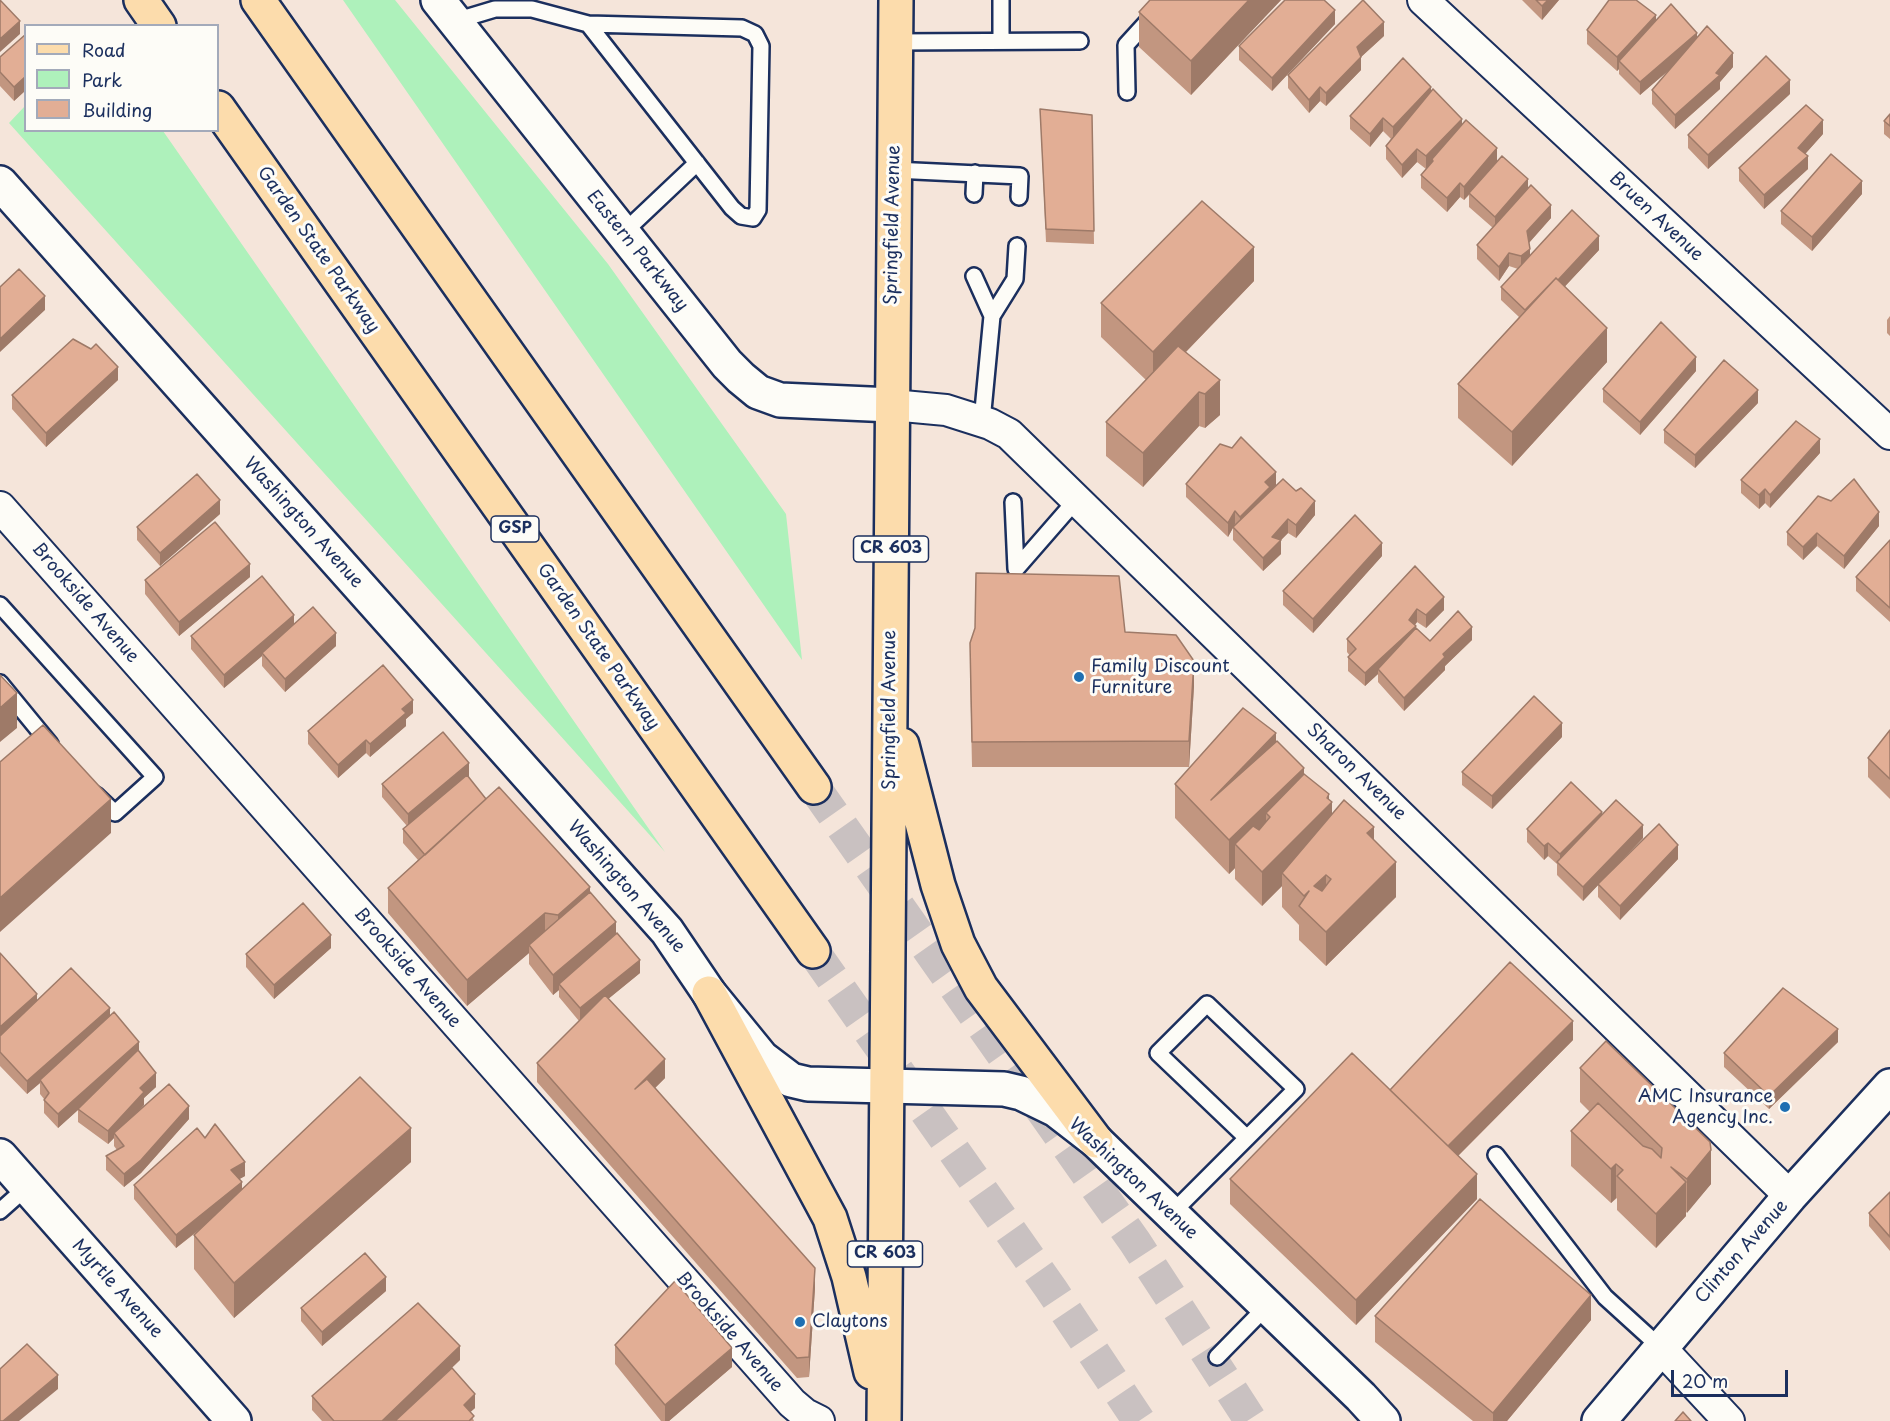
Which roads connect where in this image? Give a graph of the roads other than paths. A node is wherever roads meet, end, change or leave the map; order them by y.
1 (141, 0) edge
2 (258, 0) edge
3 (896, 0) edge
4 (1001, 0) edge
5 (1167, 0) edge
6 (1423, 0) edge
7 (446, 11) edge
8 (158, 24) edge
9 (588, 24) junction
10 (1001, 41) junction
11 (1080, 41) dead end
12 (895, 42) junction
13 (1127, 92) dead end
14 (219, 109) edge
15 (697, 163) junction
16 (894, 170) junction
17 (975, 173) junction
18 (0, 183) edge
19 (974, 194) dead end
20 (1019, 197) dead end
21 (623, 233) junction
22 (1017, 246) dead end
23 (974, 276) dead end
24 (992, 316) junction
25 (892, 405) junction
26 (982, 421) junction
27 (1890, 434) edge
28 (1077, 499) junction
29 (1013, 502) dead end
30 (3, 516) edge
31 (0, 605) edge
32 (0, 683) edge
33 (890, 693) junction
34 (56, 752) edge
35 (82, 784) edge
36 (814, 788) tunnel mouth
37 (813, 951) tunnel mouth
38 (709, 993) junction
39 (1890, 1086) edge
40 (887, 1087) junction
41 (1247, 1138) junction
42 (1096, 1141) junction
43 (1496, 1155) dead end
44 (0, 1156) edge
45 (27, 1187) junction
46 (1790, 1196) junction
47 (0, 1211) edge
48 (1172, 1213) junction
49 (1267, 1306) junction
50 (1660, 1347) junction
51 (1217, 1357) dead end
52 (234, 1421) edge
53 (819, 1421) edge
54 (883, 1421) edge
55 (1383, 1421) edge
56 (1599, 1421) edge
57 (1729, 1421) edge

1 - 8 main road
2 - 36 main road
3 - 12 main road, Springfield Avenue / CR 603
4 - 10 lane
5 - 13 lane
6 - 27 street, Bruen Avenue
7 - 9 lane
7 - 21 main road, Eastern Parkway
9 - 15 lane
9 - 15 lane
10 - 11 lane
10 - 12 lane
12 - 16 main road, Springfield Avenue / CR 603
14 - 37 main road, Garden State Parkway / GSP
15 - 21 lane
16 - 17 lane
16 - 25 main road, Springfield Avenue / CR 603
17 - 19 lane
17 - 20 lane
18 - 38 main road, Washington Avenue
21 - 25 main road, Eastern Parkway
22 - 24 lane
23 - 24 lane
24 - 26 lane
25 - 26 street, Sharon Avenue
25 - 33 main road, Springfield Avenue / CR 603
26 - 28 street, Sharon Avenue
28 - 29 lane
28 - 46 street, Sharon Avenue
30 - 53 street, Brookside Avenue
31 - 35 lane
32 - 34 lane
33 - 40 main road, Springfield Avenue / CR 603
33 - 42 main road
38 - 40 main road, Washington Avenue
38 - 54 main road
39 - 46 main road, Clinton Avenue
40 - 42 main road, Washington Avenue
40 - 54 main road, Springfield Avenue / CR 603
41 - 41 lane
41 - 48 lane
42 - 48 main road, Washington Avenue
43 - 50 lane
44 - 45 main road, Myrtle Avenue
45 - 47 lane
45 - 52 main road, Myrtle Avenue
46 - 50 main road, Clinton Avenue
48 - 49 main road, Washington Avenue
49 - 51 lane
49 - 55 main road, Washington Avenue
50 - 56 main road, Clinton Avenue
50 - 57 street

